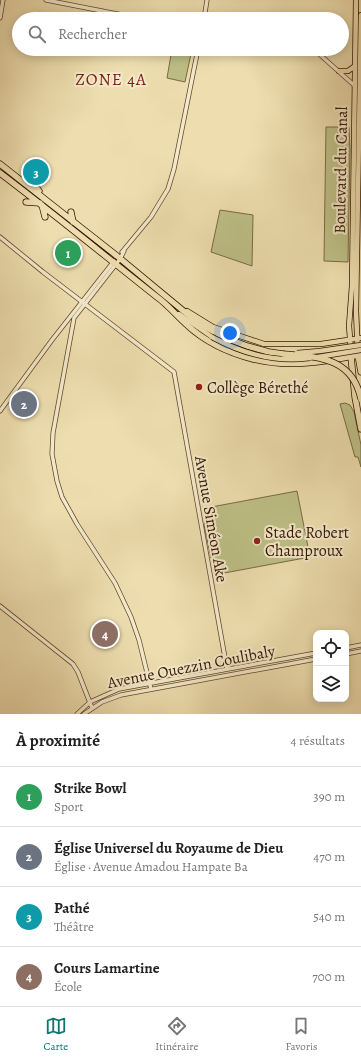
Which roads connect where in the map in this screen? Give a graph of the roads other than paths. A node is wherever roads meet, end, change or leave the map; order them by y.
1 (3, 0) edge
2 (46, 0) edge
3 (207, 0) edge
4 (356, 0) edge
5 (108, 12) edge
6 (205, 12) edge
7 (361, 15) edge
8 (0, 18) edge
9 (197, 56) edge
10 (322, 56) edge
11 (355, 66) junction
12 (339, 71) junction
13 (355, 85) junction
14 (360, 90) edge
15 (0, 164) edge
16 (0, 173) edge
17 (31, 182) dead end
18 (26, 202) dead end
19 (42, 202) junction
20 (71, 212) dead end
21 (45, 217) dead end
22 (73, 223) junction
23 (0, 237) edge
24 (119, 258) junction
25 (361, 258) edge
26 (114, 264) junction
27 (356, 264) junction
28 (166, 296) junction
29 (83, 303) junction
30 (171, 309) junction
31 (359, 338) edge
32 (350, 340) junction
33 (361, 345) edge
34 (360, 353) edge
35 (283, 354) junction
36 (351, 357) junction
37 (361, 372) edge
38 (361, 399) edge
39 (0, 411) edge
40 (361, 428) edge
41 (0, 606) edge
42 (361, 645) edge
43 (349, 647) edge
44 (361, 651) edge
45 (349, 653) edge
46 (313, 654) edge
47 (313, 660) edge
48 (227, 669) junction
49 (150, 683) junction
50 (151, 689) junction
51 (90, 702) junction
52 (92, 708) junction
53 (77, 714) edge
54 (84, 714) edge

1 - 8 street
2 - 5 street
3 - 6 street
4 - 11 main road, Boulevard du Canal
7 - 14 main road, Boulevard du Canal
9 - 24 street
10 - 12 street
11 - 12 main road
11 - 13 main road, Boulevard du Canal
12 - 13 street
13 - 14 street
13 - 32 main road, Boulevard du Canal
14 - 27 main road, Boulevard du Canal
15 - 19 highway
16 - 19 highway
17 - 19 highway
18 - 19 highway
19 - 21 highway
19 - 22 highway
19 - 26 highway
20 - 22 highway
22 - 24 highway
23 - 29 street
24 - 26 street
24 - 28 highway
25 - 27 main road
26 - 29 street
26 - 30 highway
27 - 31 main road, Boulevard du Canal
28 - 32 main road
28 - 35 highway
29 - 39 street
29 - 48 street, Avenue Siméon Ake
29 - 49 street
30 - 34 main road, bridge
30 - 36 highway
31 - 32 main road
31 - 34 main road, Boulevard du Canal
32 - 36 main road, Boulevard du Canal
33 - 35 main road, bridge
34 - 36 highway
34 - 37 highway
35 - 38 highway, bridge
36 - 40 highway
41 - 51 street
42 - 43 street
44 - 45 street
46 - 48 street, Avenue Ouezzin Coulibaly
47 - 50 street, Avenue Ouezzin Coulibaly
48 - 49 street, Avenue Ouezzin Coulibaly
49 - 50 street
49 - 51 street, Avenue Ouezzin Coulibaly
50 - 52 street, Avenue Ouezzin Coulibaly
51 - 52 street
51 - 53 street, Avenue Ouezzin Coulibaly
52 - 54 street, Avenue Ouezzin Coulibaly

